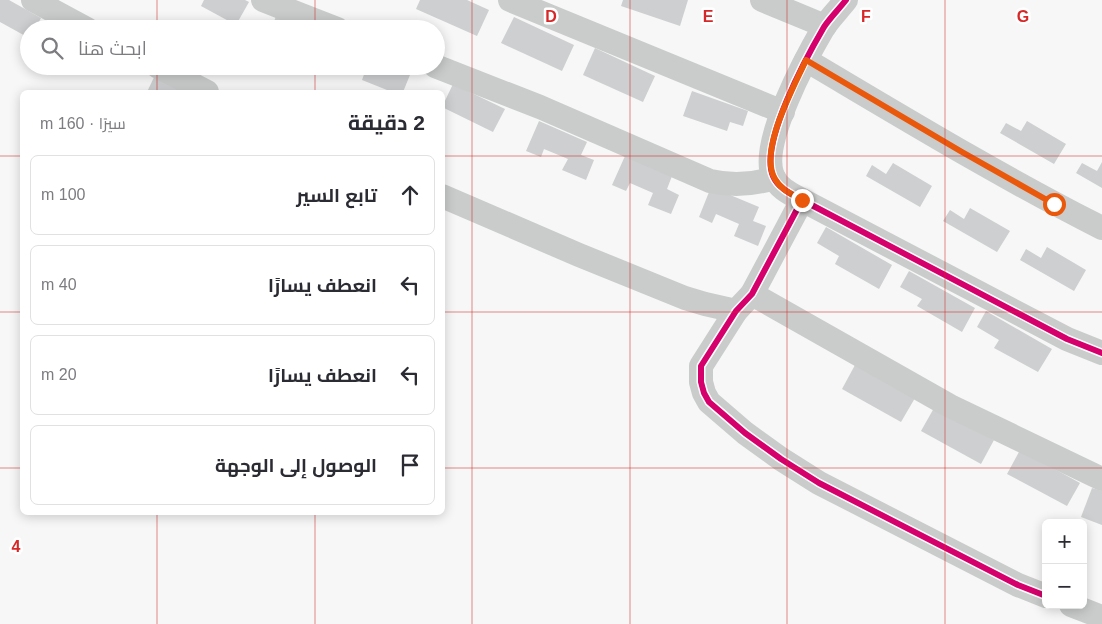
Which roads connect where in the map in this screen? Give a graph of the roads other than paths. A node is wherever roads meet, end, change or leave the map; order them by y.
1 (32, 0) edge
2 (263, 0) edge
3 (510, 0) edge
4 (762, 0) edge
5 (846, 0) edge
6 (70, 20) edge
7 (314, 20) edge
8 (825, 26) junction
9 (806, 60) junction
10 (445, 70) edge
11 (174, 75) edge
12 (203, 90) edge
13 (783, 112) junction
14 (774, 178) junction
15 (445, 197) edge
16 (802, 200) junction
17 (1102, 228) edge
18 (744, 303) junction
19 (1102, 353) edge
20 (1102, 479) edge
21 (1042, 594) edge
22 (1081, 609) edge
23 (1102, 617) edge

1 - 6 street
2 - 7 street
3 - 13 street
4 - 8 street
5 - 8 street
8 - 9 street
9 - 13 street
9 - 17 street
10 - 14 street
11 - 12 street
13 - 14 street
14 - 16 street
15 - 18 street
16 - 18 street
16 - 19 street
18 - 20 street
18 - 21 street
22 - 23 street

